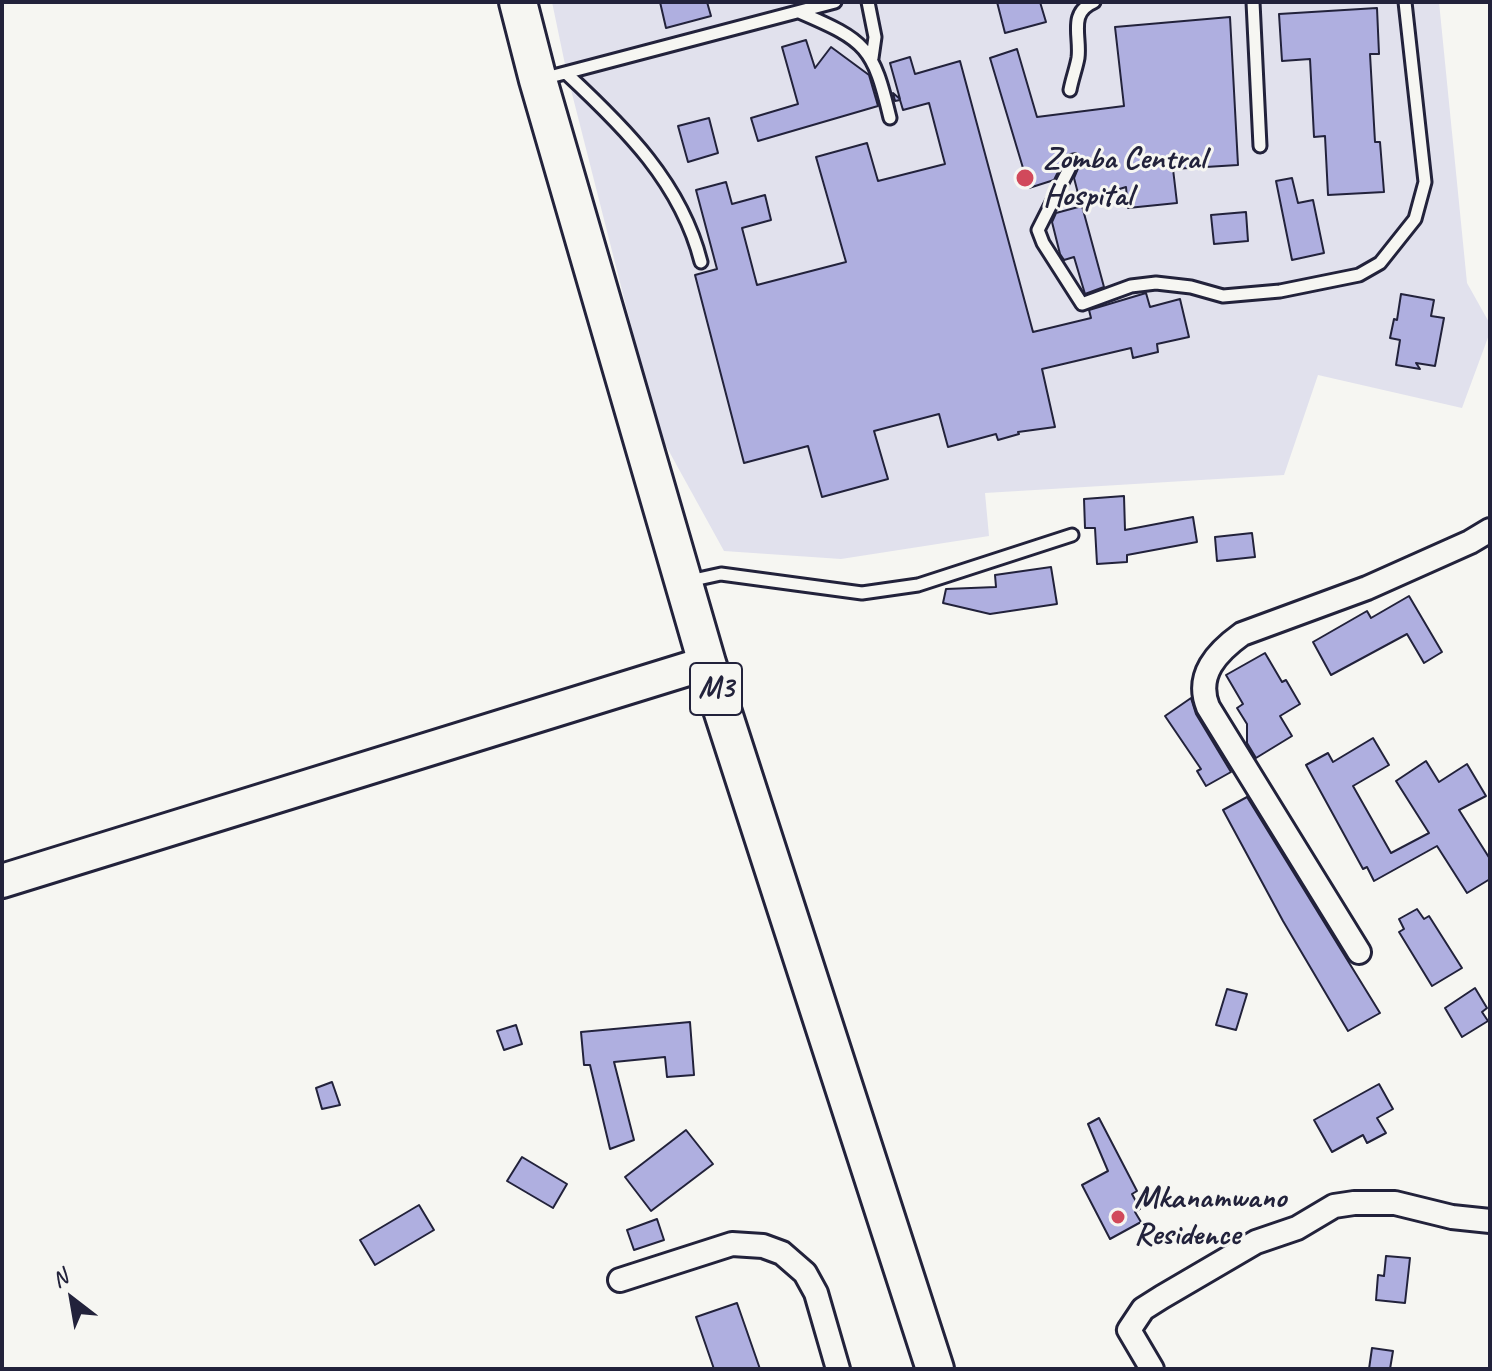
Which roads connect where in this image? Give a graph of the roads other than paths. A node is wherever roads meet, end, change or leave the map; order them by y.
1 (518, 2) edge
2 (835, 2) edge
3 (868, 2) edge
4 (1094, 2) edge
5 (1253, 2) edge
6 (1405, 2) edge
7 (798, 12) junction
8 (872, 58) junction
9 (552, 77) junction
10 (1070, 90) dead end
11 (890, 118) dead end
12 (1260, 146) dead end
13 (1073, 161) dead end
14 (701, 262) dead end
15 (1490, 530) edge
16 (1072, 535) dead end
17 (684, 582) junction
18 (707, 663) junction
19 (2, 881) edge
20 (1359, 952) dead end
21 (1490, 1221) edge
22 (620, 1280) dead end
23 (838, 1369) edge
24 (935, 1369) edge
25 (1152, 1369) edge

1 - 9 highway, M3
2 - 7 lane
3 - 8 lane
4 - 10 lane
5 - 12 lane
6 - 13 lane
7 - 8 lane
7 - 9 lane
8 - 11 lane
9 - 14 lane
9 - 17 highway, M3
15 - 20 street
16 - 17 lane
17 - 18 highway, M3
18 - 19 main road
18 - 24 highway, M3
21 - 25 street
22 - 23 street

